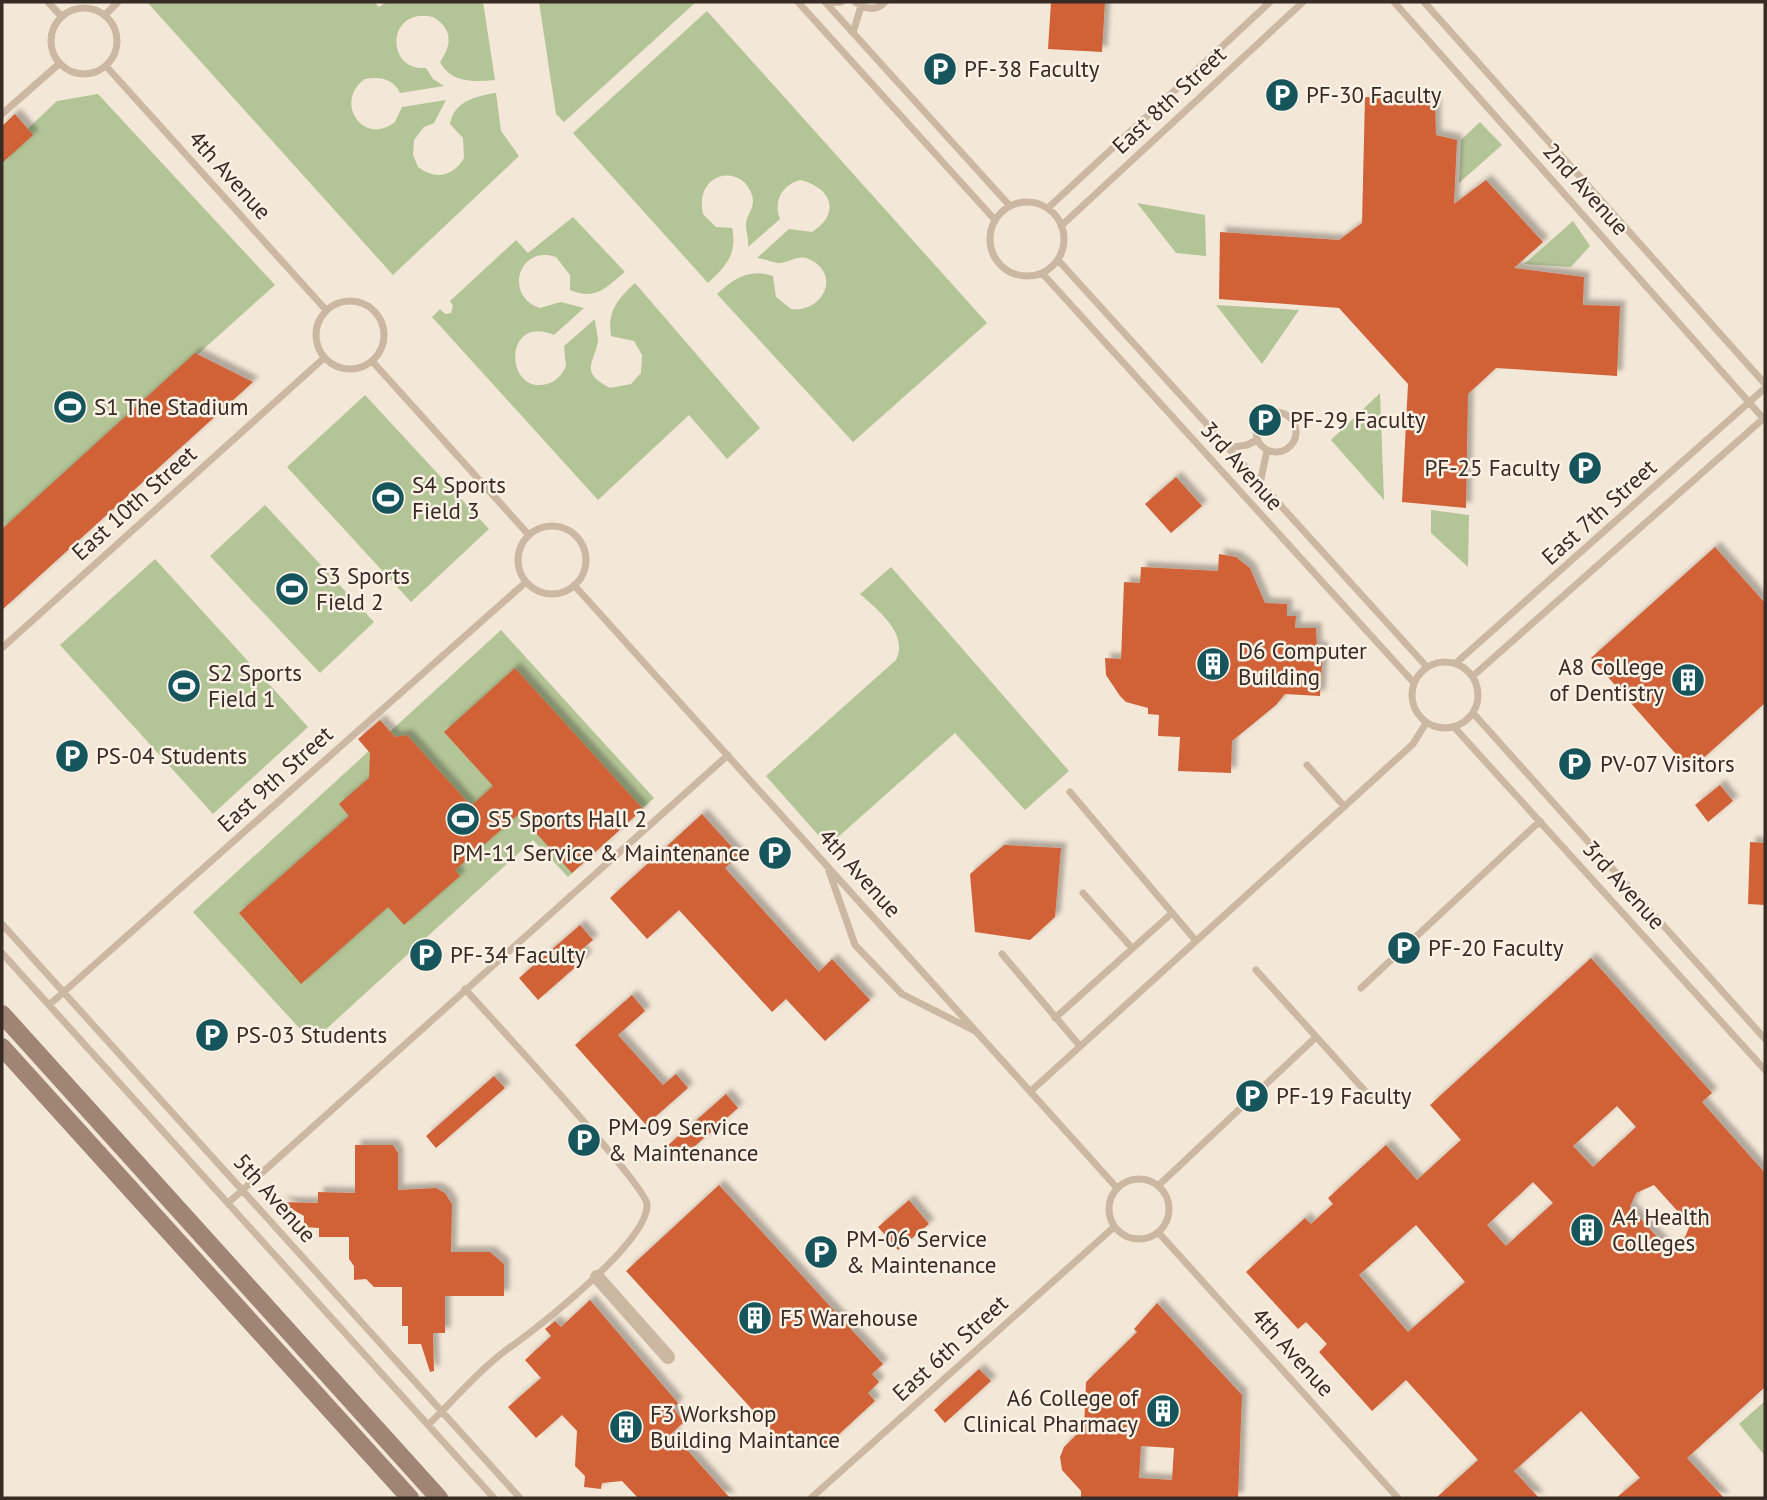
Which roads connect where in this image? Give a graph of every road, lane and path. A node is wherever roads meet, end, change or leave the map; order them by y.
1 (48, 2) edge
2 (118, 2) edge
3 (798, 2) edge
4 (825, 2) edge
5 (841, 2) edge
6 (885, 2) edge
7 (1270, 2) edge
8 (1303, 2) edge
9 (1394, 2) edge
10 (1424, 2) edge
11 (858, 4) edge
12 (105, 16) junction
13 (62, 17) junction
14 (853, 33) junction
15 (60, 63) junction
16 (106, 66) junction
17 (2, 114) edge
18 (1010, 206) junction
19 (1048, 208) junction
20 (995, 220) junction
21 (1061, 226) junction
22 (1058, 260) junction
23 (1042, 274) junction
24 (326, 310) junction
25 (324, 358) junction
26 (372, 361) junction
27 (1765, 386) edge
28 (1750, 402) junction
29 (1764, 417) edge
30 (1258, 440) junction
31 (1227, 448) junction
32 (1267, 450) junction
33 (1260, 484) junction
34 (528, 534) junction
35 (526, 582) junction
36 (574, 585) junction
37 (2, 648) edge
38 (1456, 663) junction
39 (1427, 667) junction
40 (1473, 676) junction
41 (1414, 683) junction
42 (1473, 713) junction
43 (1426, 723) junction
44 (1454, 727) junction
45 (727, 755) junction
46 (1307, 765) dead end
47 (1070, 792) dead end
48 (1344, 807) junction
49 (1540, 821) junction
50 (828, 866) junction
51 (1083, 892) dead end
52 (1172, 913) junction
53 (2, 924) edge
54 (1196, 941) junction
55 (1132, 948) junction
56 (2, 953) edge
57 (1002, 954) dead end
58 (1256, 970) dead end
59 (1361, 988) dead end
60 (465, 989) junction
61 (64, 992) junction
62 (49, 1005) junction
63 (2, 1014) edge
64 (1055, 1018) junction
65 (977, 1031) junction
66 (1316, 1037) junction
67 (1765, 1039) edge
68 (1080, 1046) junction
69 (2, 1047) edge
70 (1765, 1070) edge
71 (1031, 1091) junction
72 (1375, 1102) dead end
73 (1158, 1186) junction
74 (1118, 1188) junction
75 (241, 1189) junction
76 (228, 1203) junction
77 (1114, 1227) junction
78 (1158, 1233) junction
79 (597, 1277) junction
80 (668, 1357) dead end
81 (442, 1411) junction
82 (428, 1425) junction
83 (410, 1498) edge
84 (439, 1498) edge
85 (494, 1498) edge
86 (520, 1498) edge
87 (811, 1498) edge
88 (1398, 1498) edge

1 - 13 lane
2 - 12 lane
3 - 20 lane
4 - 5 lane
4 - 14 lane
6 - 11 lane
7 - 19 lane, East 8th Street
8 - 21 lane, East 8th Street
9 - 28 lane, 2nd Avenue
10 - 27 lane, 2nd Avenue
11 - 14 lane
12 - 13 lane
12 - 16 lane
13 - 15 lane
14 - 18 lane
15 - 16 lane
15 - 17 lane
16 - 24 lane, 4th Avenue
18 - 19 lane
18 - 20 lane
19 - 21 lane
20 - 23 lane
21 - 22 lane
22 - 23 lane
22 - 31 lane, 3rd Avenue
23 - 41 lane, 3rd Avenue
24 - 25 lane
24 - 26 lane
25 - 26 lane
25 - 37 lane, East 10th Street
26 - 34 lane
27 - 28 lane, East 7th Street
28 - 29 lane, 2nd Avenue
28 - 38 lane, East 7th Street
29 - 40 lane, East 7th Street
30 - 31 lane
30 - 32 lane
30 - 32 lane
31 - 33 lane, 3rd Avenue
32 - 33 lane
33 - 39 lane, 3rd Avenue
34 - 35 lane
34 - 36 lane
35 - 36 lane
35 - 61 lane, East 9th Street
36 - 45 lane, 4th Avenue
38 - 39 lane
38 - 40 lane
39 - 41 lane
40 - 42 lane
41 - 43 lane
42 - 44 lane
42 - 67 lane, 3rd Avenue
43 - 44 lane
43 - 48 lane
44 - 49 lane, 3rd Avenue
45 - 50 lane, 4th Avenue
45 - 60 lane
46 - 48 lane
47 - 52 lane
48 - 54 lane
49 - 59 lane
49 - 70 lane, 3rd Avenue
50 - 65 lane, 4th Avenue
50 - 65 lane
51 - 55 lane
52 - 54 lane
52 - 55 lane
53 - 61 lane, 5th Avenue
54 - 68 lane
55 - 64 lane
56 - 62 lane, 5th Avenue
57 - 64 lane
58 - 66 lane
60 - 75 lane
60 - 79 lane
61 - 62 lane, East 9th Street
61 - 75 lane, 5th Avenue
62 - 76 lane, 5th Avenue
63 - 84 main road
64 - 68 lane
65 - 71 lane, 4th Avenue
66 - 72 lane
66 - 73 lane
68 - 71 lane
69 - 83 main road
71 - 74 lane, 4th Avenue
73 - 74 lane
73 - 78 lane
74 - 77 lane
75 - 76 lane
75 - 81 lane, 5th Avenue
76 - 82 lane, 5th Avenue
77 - 78 lane
77 - 87 lane, East 6th Street
78 - 88 lane, 4th Avenue
79 - 80 street
79 - 81 lane
81 - 82 lane
81 - 86 lane, 5th Avenue
82 - 85 lane, 5th Avenue

